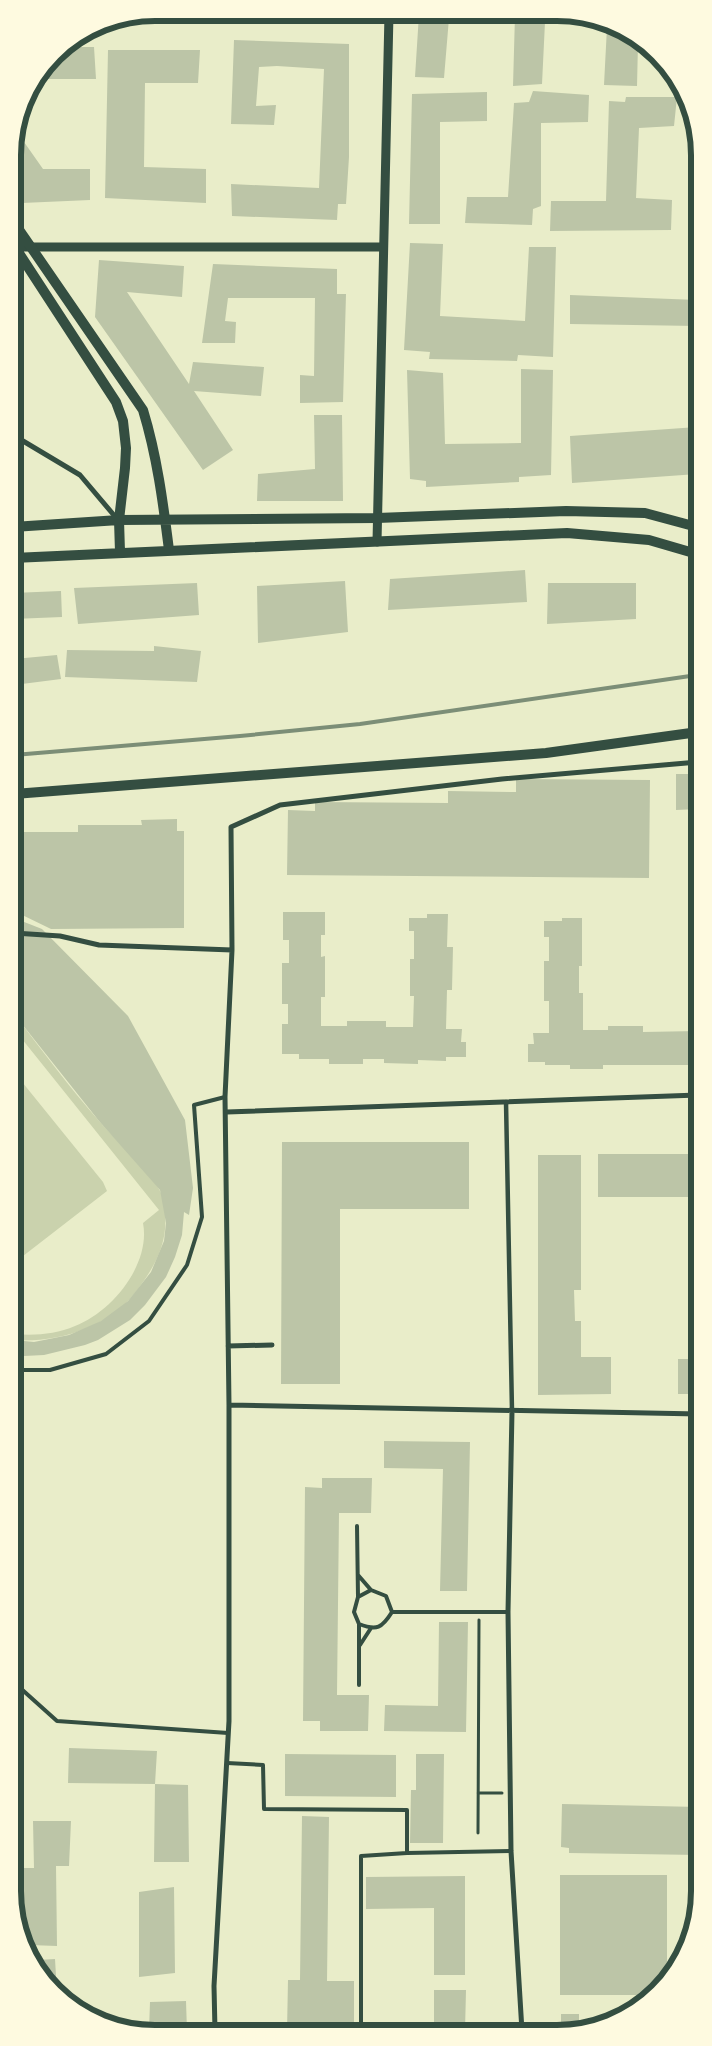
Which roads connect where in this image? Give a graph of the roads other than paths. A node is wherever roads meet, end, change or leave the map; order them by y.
1 (389, 21) edge
2 (22, 235) edge
3 (383, 246) junction
4 (22, 247) edge
5 (30, 248) junction
6 (22, 258) edge
7 (22, 439) edge
8 (377, 518) junction
9 (119, 520) junction
10 (166, 520) junction
11 (691, 525) edge
12 (22, 526) edge
13 (377, 542) junction
14 (169, 550) junction
15 (120, 552) junction
16 (691, 552) edge
17 (22, 558) edge
18 (691, 733) edge
19 (691, 763) edge
20 (22, 793) edge
21 (22, 933) edge
22 (232, 950) junction
23 (690, 1095) edge
24 (225, 1098) junction
25 (506, 1102) junction
26 (226, 1112) junction
27 (272, 1345) dead end
28 (228, 1346) junction
29 (21, 1370) edge
30 (229, 1405) junction
31 (512, 1411) junction
32 (690, 1414) edge
33 (357, 1526) dead end
34 (358, 1574) junction
35 (371, 1590) junction
36 (358, 1597) junction
37 (392, 1612) junction
38 (508, 1612) junction
39 (359, 1624) junction
40 (371, 1628) junction
41 (358, 1647) junction
42 (359, 1685) dead end
43 (21, 1689) edge
44 (228, 1733) junction
45 (226, 1763) junction
46 (511, 1851) junction
47 (407, 1853) junction
48 (215, 2025) edge
49 (361, 2025) edge
50 (522, 2025) edge

1 - 3 street
2 - 5 main road
3 - 5 street
3 - 8 street
4 - 5 street
5 - 10 main road
6 - 9 main road
7 - 9 street
8 - 10 main road
8 - 11 main road
8 - 13 street
9 - 10 main road
9 - 12 main road
9 - 15 main road
10 - 14 main road
13 - 14 main road
13 - 16 main road
14 - 15 main road
15 - 17 main road
18 - 20 main road
19 - 22 street
21 - 22 street
22 - 24 street
23 - 25 street
24 - 26 street
24 - 29 lane
25 - 26 street
25 - 31 street
26 - 28 street
27 - 28 street
28 - 30 street
30 - 31 street
30 - 44 street
31 - 32 street
31 - 38 street
33 - 34 lane
34 - 35 lane
34 - 36 lane
35 - 36 lane
35 - 37 lane
36 - 39 lane
37 - 38 lane
37 - 40 lane
38 - 46 street
39 - 40 lane
39 - 41 lane
40 - 41 lane
41 - 42 lane
43 - 44 lane
44 - 45 street
45 - 47 lane
45 - 48 street
46 - 47 lane
46 - 50 street
47 - 49 lane

